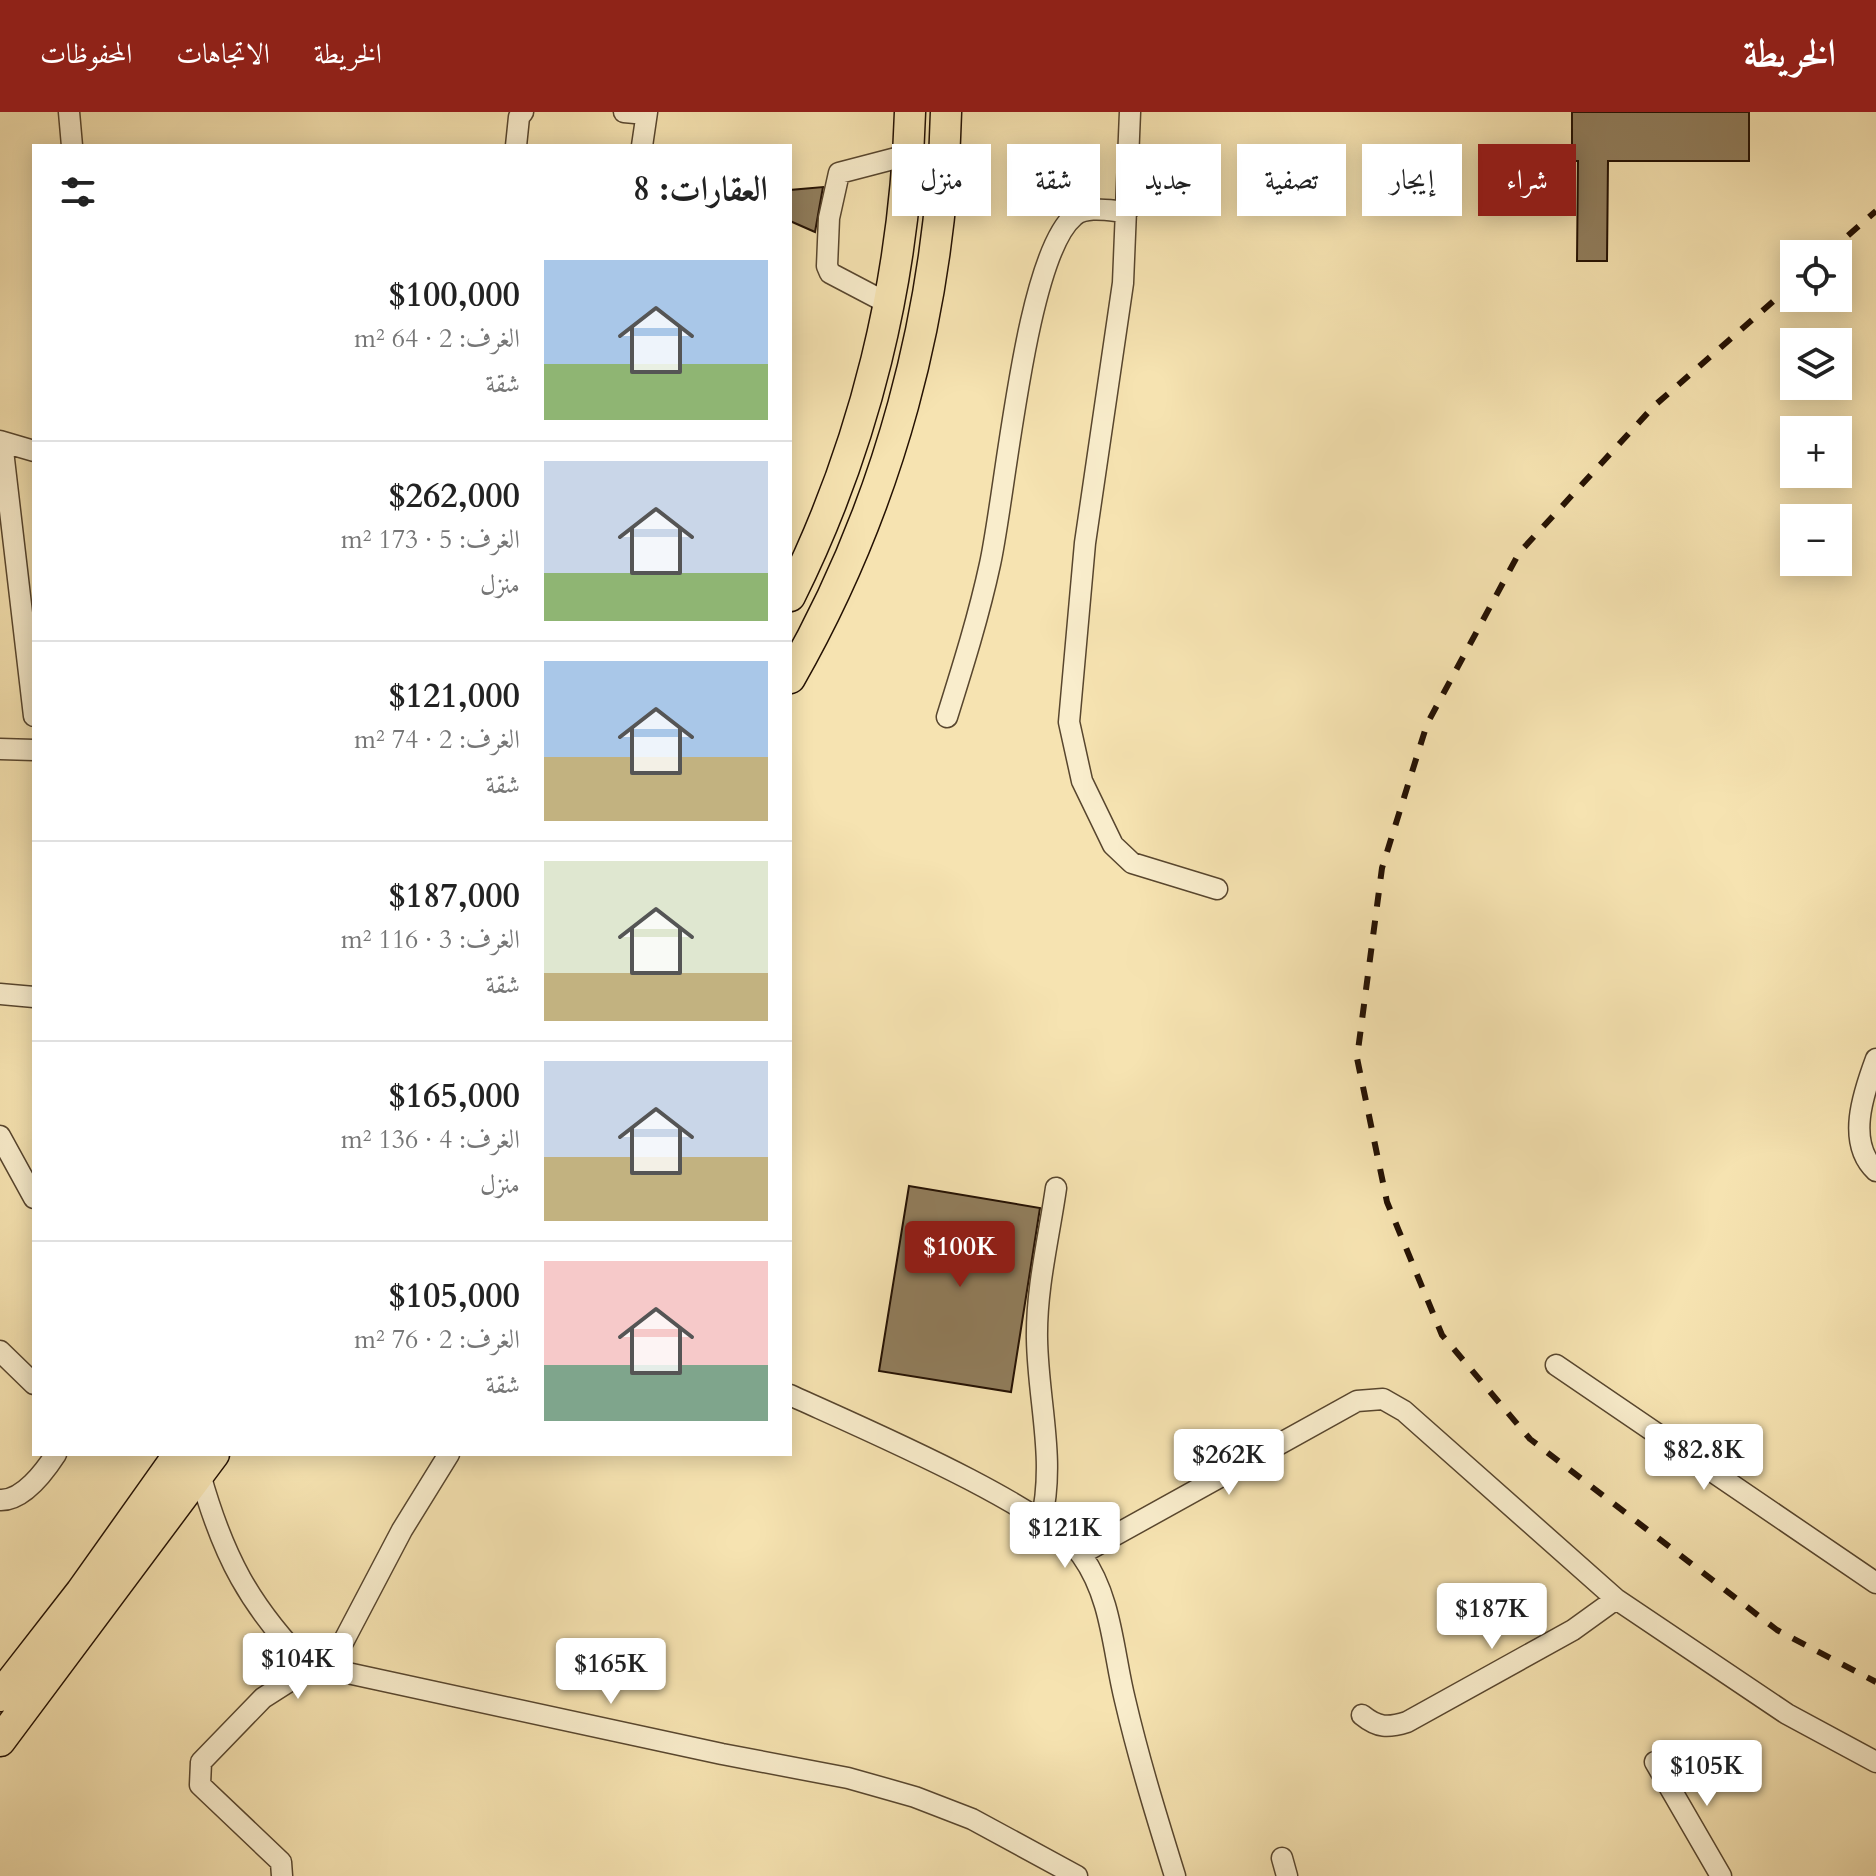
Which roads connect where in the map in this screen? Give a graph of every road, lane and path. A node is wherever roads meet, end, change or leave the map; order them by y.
1 (69, 112) edge
2 (523, 112) edge
3 (624, 112) edge
4 (910, 112) edge
5 (946, 112) edge
6 (1130, 112) edge
7 (646, 113) edge
8 (72, 144) edge
9 (516, 144) edge
10 (642, 144) edge
11 (909, 144) edge
12 (1129, 144) edge
13 (892, 159) edge
14 (1116, 211) edge
15 (900, 216) edge
16 (1127, 216) edge
17 (889, 304) junction
18 (1, 441) edge
19 (32, 450) edge
20 (792, 591) edge
21 (792, 674) edge
22 (32, 699) edge
23 (947, 717) dead end
24 (0, 749) edge
25 (32, 750) edge
26 (1217, 889) dead end
27 (0, 994) edge
28 (32, 997) edge
29 (1876, 1059) edge
30 (0, 1136) edge
31 (1876, 1171) edge
32 (1056, 1188) dead end
33 (32, 1194) edge
34 (0, 1351) edge
35 (1556, 1365) dead end
36 (32, 1382) edge
37 (792, 1396) edge
38 (55, 1456) edge
39 (448, 1456) edge
40 (198, 1461) edge
41 (0, 1500) edge
42 (1041, 1522) junction
43 (1081, 1554) junction
44 (1876, 1583) edge
45 (1616, 1599) junction
46 (320, 1668) junction
47 (0, 1696) edge
48 (1362, 1715) dead end
49 (0, 1741) edge
50 (1655, 1762) dead end
51 (1876, 1762) edge
52 (282, 1876) edge
53 (1077, 1876) edge
54 (1175, 1876) edge
55 (1721, 1876) edge

1 - 8 street
2 - 9 street
3 - 7 street
4 - 11 highway
5 - 21 highway
6 - 12 street
7 - 10 street
13 - 17 street
14 - 23 street
15 - 17 highway
16 - 26 street
17 - 20 highway
18 - 19 street
18 - 22 street
24 - 25 street
27 - 28 street
29 - 31 street
30 - 33 street
32 - 42 street
34 - 36 street
35 - 44 street
37 - 42 street
38 - 41 street
39 - 46 street
40 - 46 street
40 - 47 highway
40 - 49 highway
42 - 43 street
43 - 45 street
43 - 54 street
45 - 48 street
45 - 51 street
46 - 52 street
46 - 53 street
50 - 55 street

